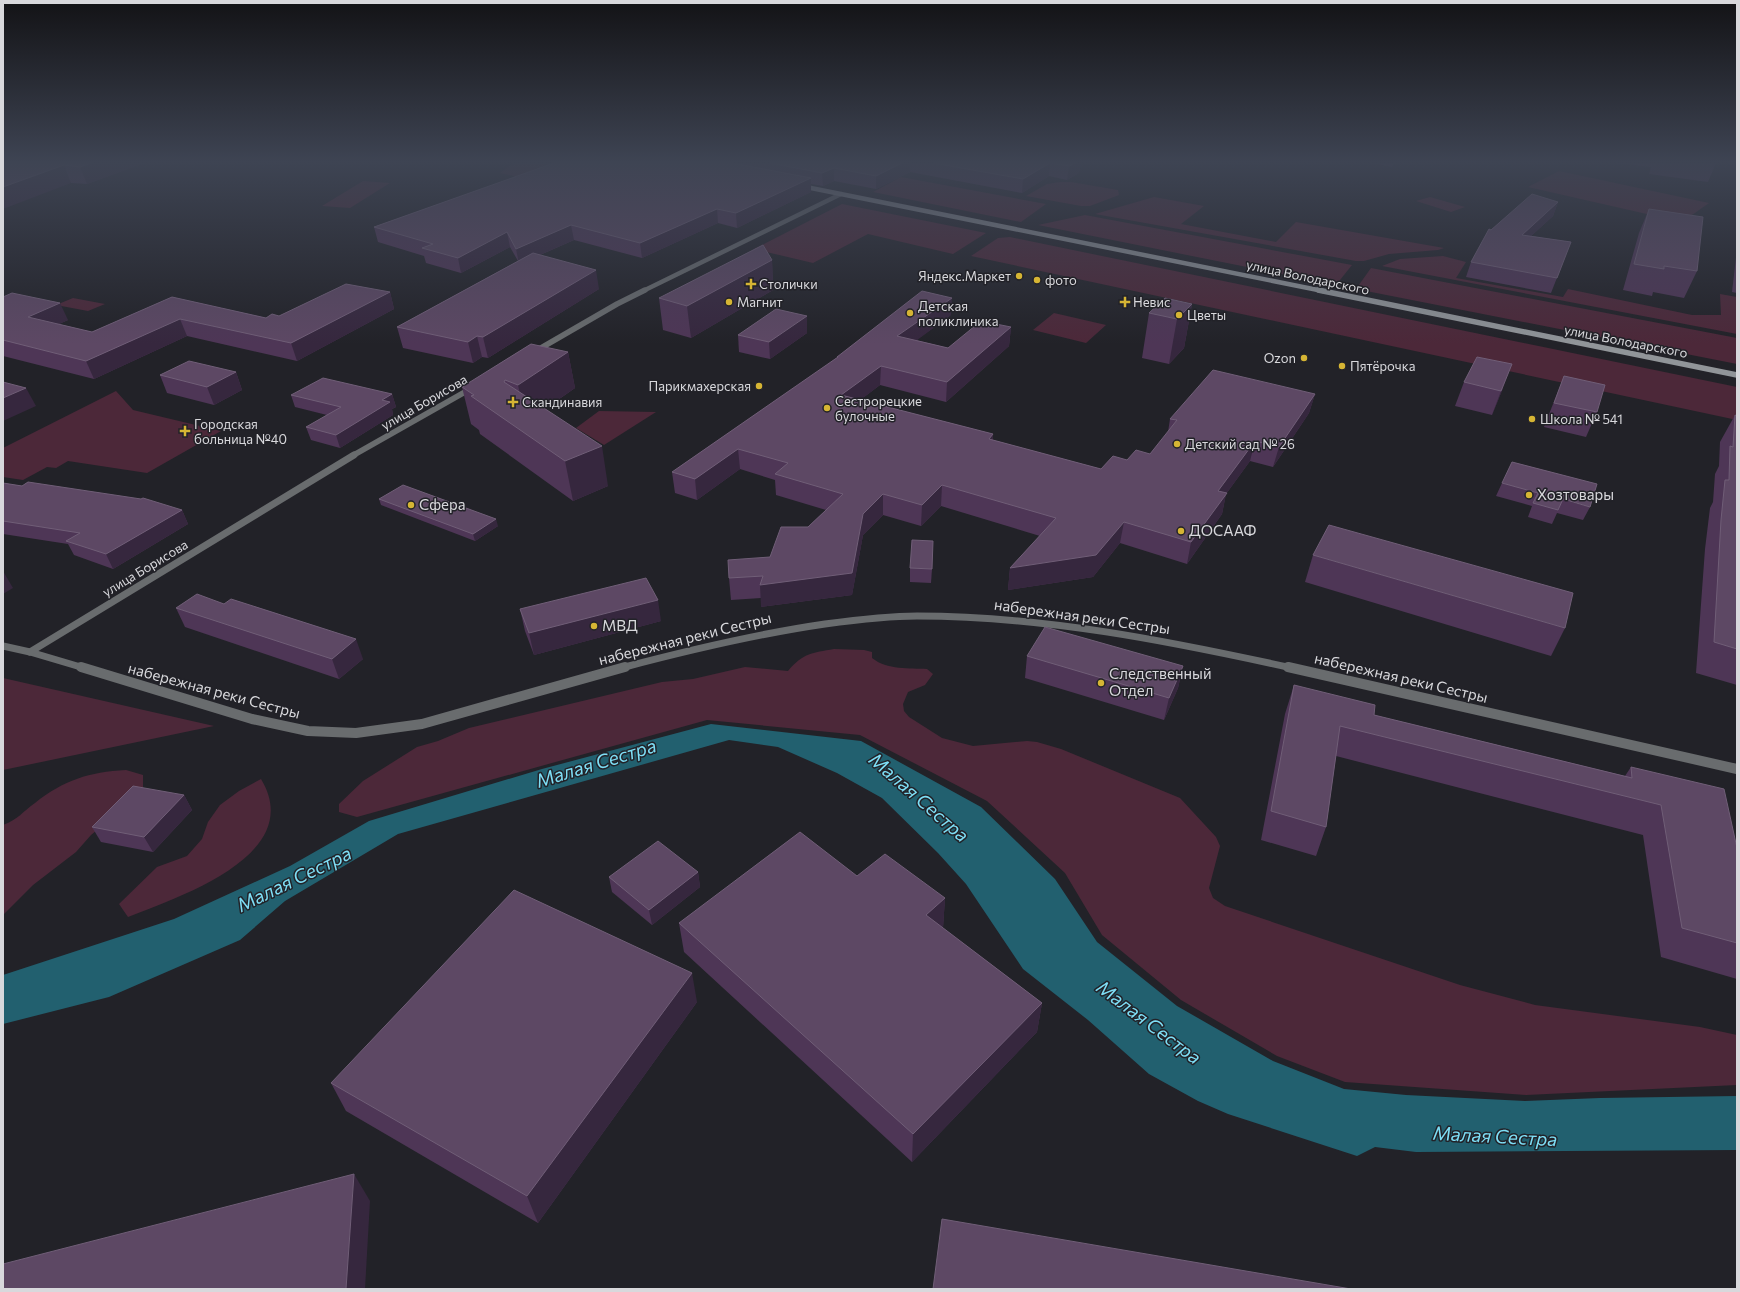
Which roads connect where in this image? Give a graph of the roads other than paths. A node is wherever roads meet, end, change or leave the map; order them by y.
1 (781, 223) edge
2 (986, 223) edge
3 (527, 356) edge
4 (1737, 375) edge
5 (481, 383) edge
6 (3, 646) edge
7 (30, 652) junction
8 (1737, 769) edge

1 - 3 street
2 - 4 main road, улица Володарского
5 - 7 street, улица Борисова
6 - 7 street, набережная реки Сестры
7 - 8 street, набережная реки Сестры

